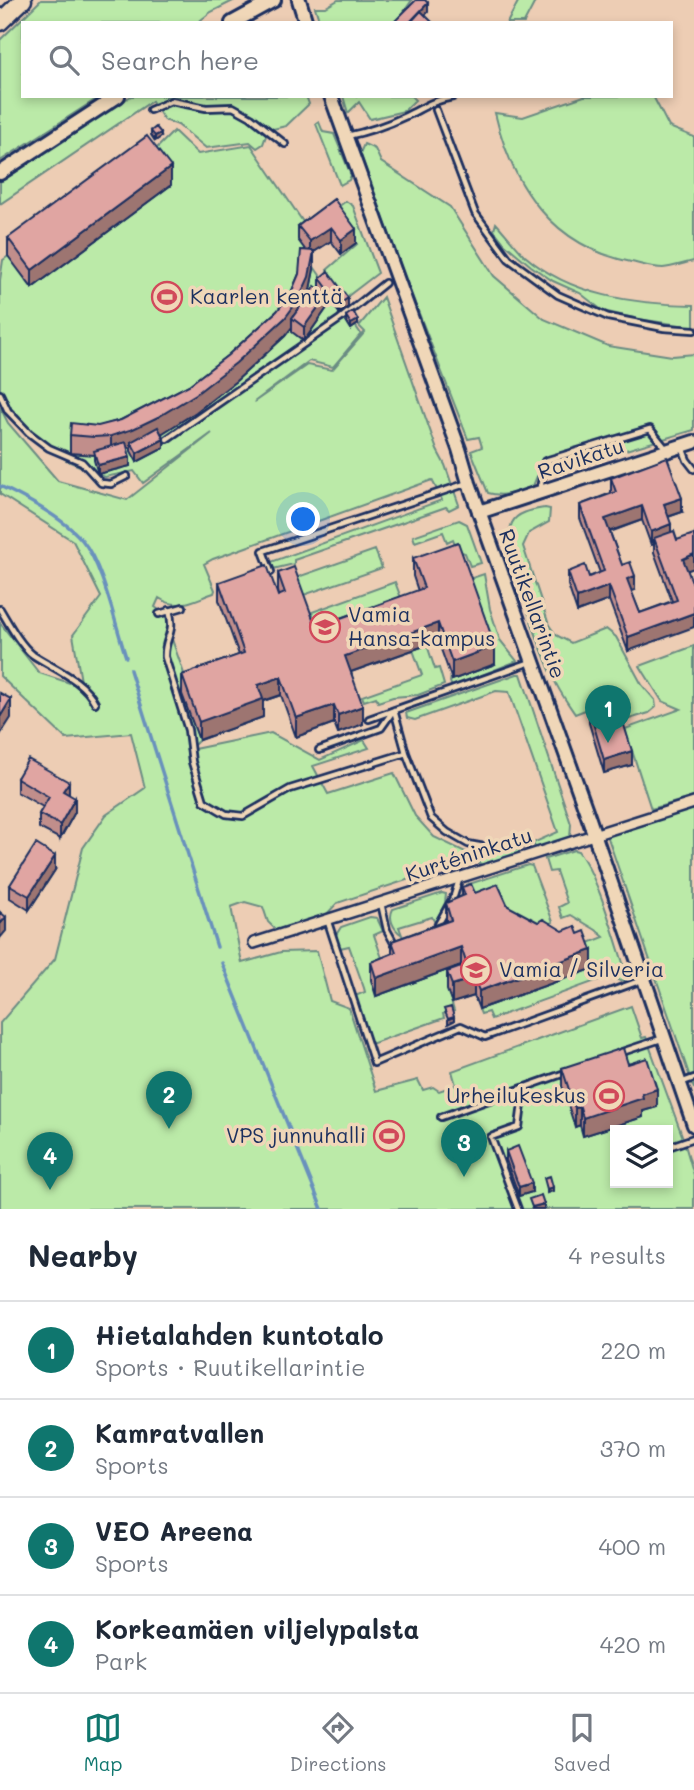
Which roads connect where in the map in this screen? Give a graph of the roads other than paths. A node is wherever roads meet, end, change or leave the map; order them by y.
1 (23, 0) edge
2 (274, 0) edge
3 (299, 0) edge
4 (236, 21) edge
5 (305, 21) edge
6 (0, 22) edge
7 (115, 98) edge
8 (332, 98) edge
9 (444, 98) edge
10 (150, 110) dead end
11 (436, 110) dead end
12 (346, 136) junction
13 (285, 144) dead end
14 (0, 173) edge
15 (385, 283) dead end
16 (694, 330) edge
17 (0, 394) edge
18 (167, 439) edge
19 (688, 444) edge
20 (668, 451) junction
21 (694, 469) edge
22 (127, 476) dead end
23 (469, 483) junction
24 (540, 492) junction
25 (479, 512) junction
26 (271, 572) edge
27 (183, 607) dead end
28 (0, 609) edge
29 (169, 610) junction
30 (159, 614) dead end
31 (532, 662) junction
32 (95, 703) dead end
33 (394, 710) junction
34 (369, 719) dead end
35 (319, 750) dead end
36 (406, 753) junction
37 (694, 803) edge
38 (594, 834) junction
39 (527, 844) dead end
40 (460, 877) junction
41 (381, 902) junction
42 (327, 919) junction
43 (426, 932) edge
44 (404, 939) edge
45 (254, 943) dead end
46 (643, 979) junction
47 (664, 1038) junction
48 (614, 1055) edge
49 (576, 1070) edge
50 (694, 1078) edge
51 (678, 1083) junction
52 (524, 1089) junction
53 (441, 1117) dead end
54 (694, 1125) edge
55 (694, 1138) edge
56 (673, 1145) edge
57 (518, 1209) edge

1 - 6 highway
2 - 4 main road
3 - 5 main road
7 - 14 main road
8 - 12 main road, Ruutikellarintie
9 - 12 lane
10 - 13 lane
11 - 16 lane
12 - 23 main road, Ruutikellarintie
15 - 18 lane
17 - 22 lane
19 - 20 main road, Ravikatu
19 - 21 lane
20 - 24 main road, Ravikatu
20 - 24 lane
23 - 25 main road, Ruutikellarintie
23 - 26 lane
24 - 25 main road, Ravikatu
25 - 31 main road, Ruutikellarintie
27 - 29 lane
28 - 32 lane
29 - 30 lane
29 - 36 lane
31 - 33 lane
31 - 38 main road, Ruutikellarintie
33 - 34 lane
33 - 35 lane
33 - 36 lane
36 - 39 lane
37 - 38 street, Kurténinkatu
38 - 40 street, Kurténinkatu
38 - 46 main road, Ruutikellarintie
40 - 41 street, Kurténinkatu
40 - 43 lane
41 - 42 street, Kurténinkatu
41 - 44 lane
42 - 45 street, Kurténinkatu
42 - 46 lane
46 - 47 main road, Ruutikellarintie
47 - 48 lane
47 - 51 main road, Ruutikellarintie
49 - 52 lane
50 - 51 lane
51 - 54 main road, Ruutikellarintie
52 - 53 lane
52 - 57 lane
55 - 56 lane

